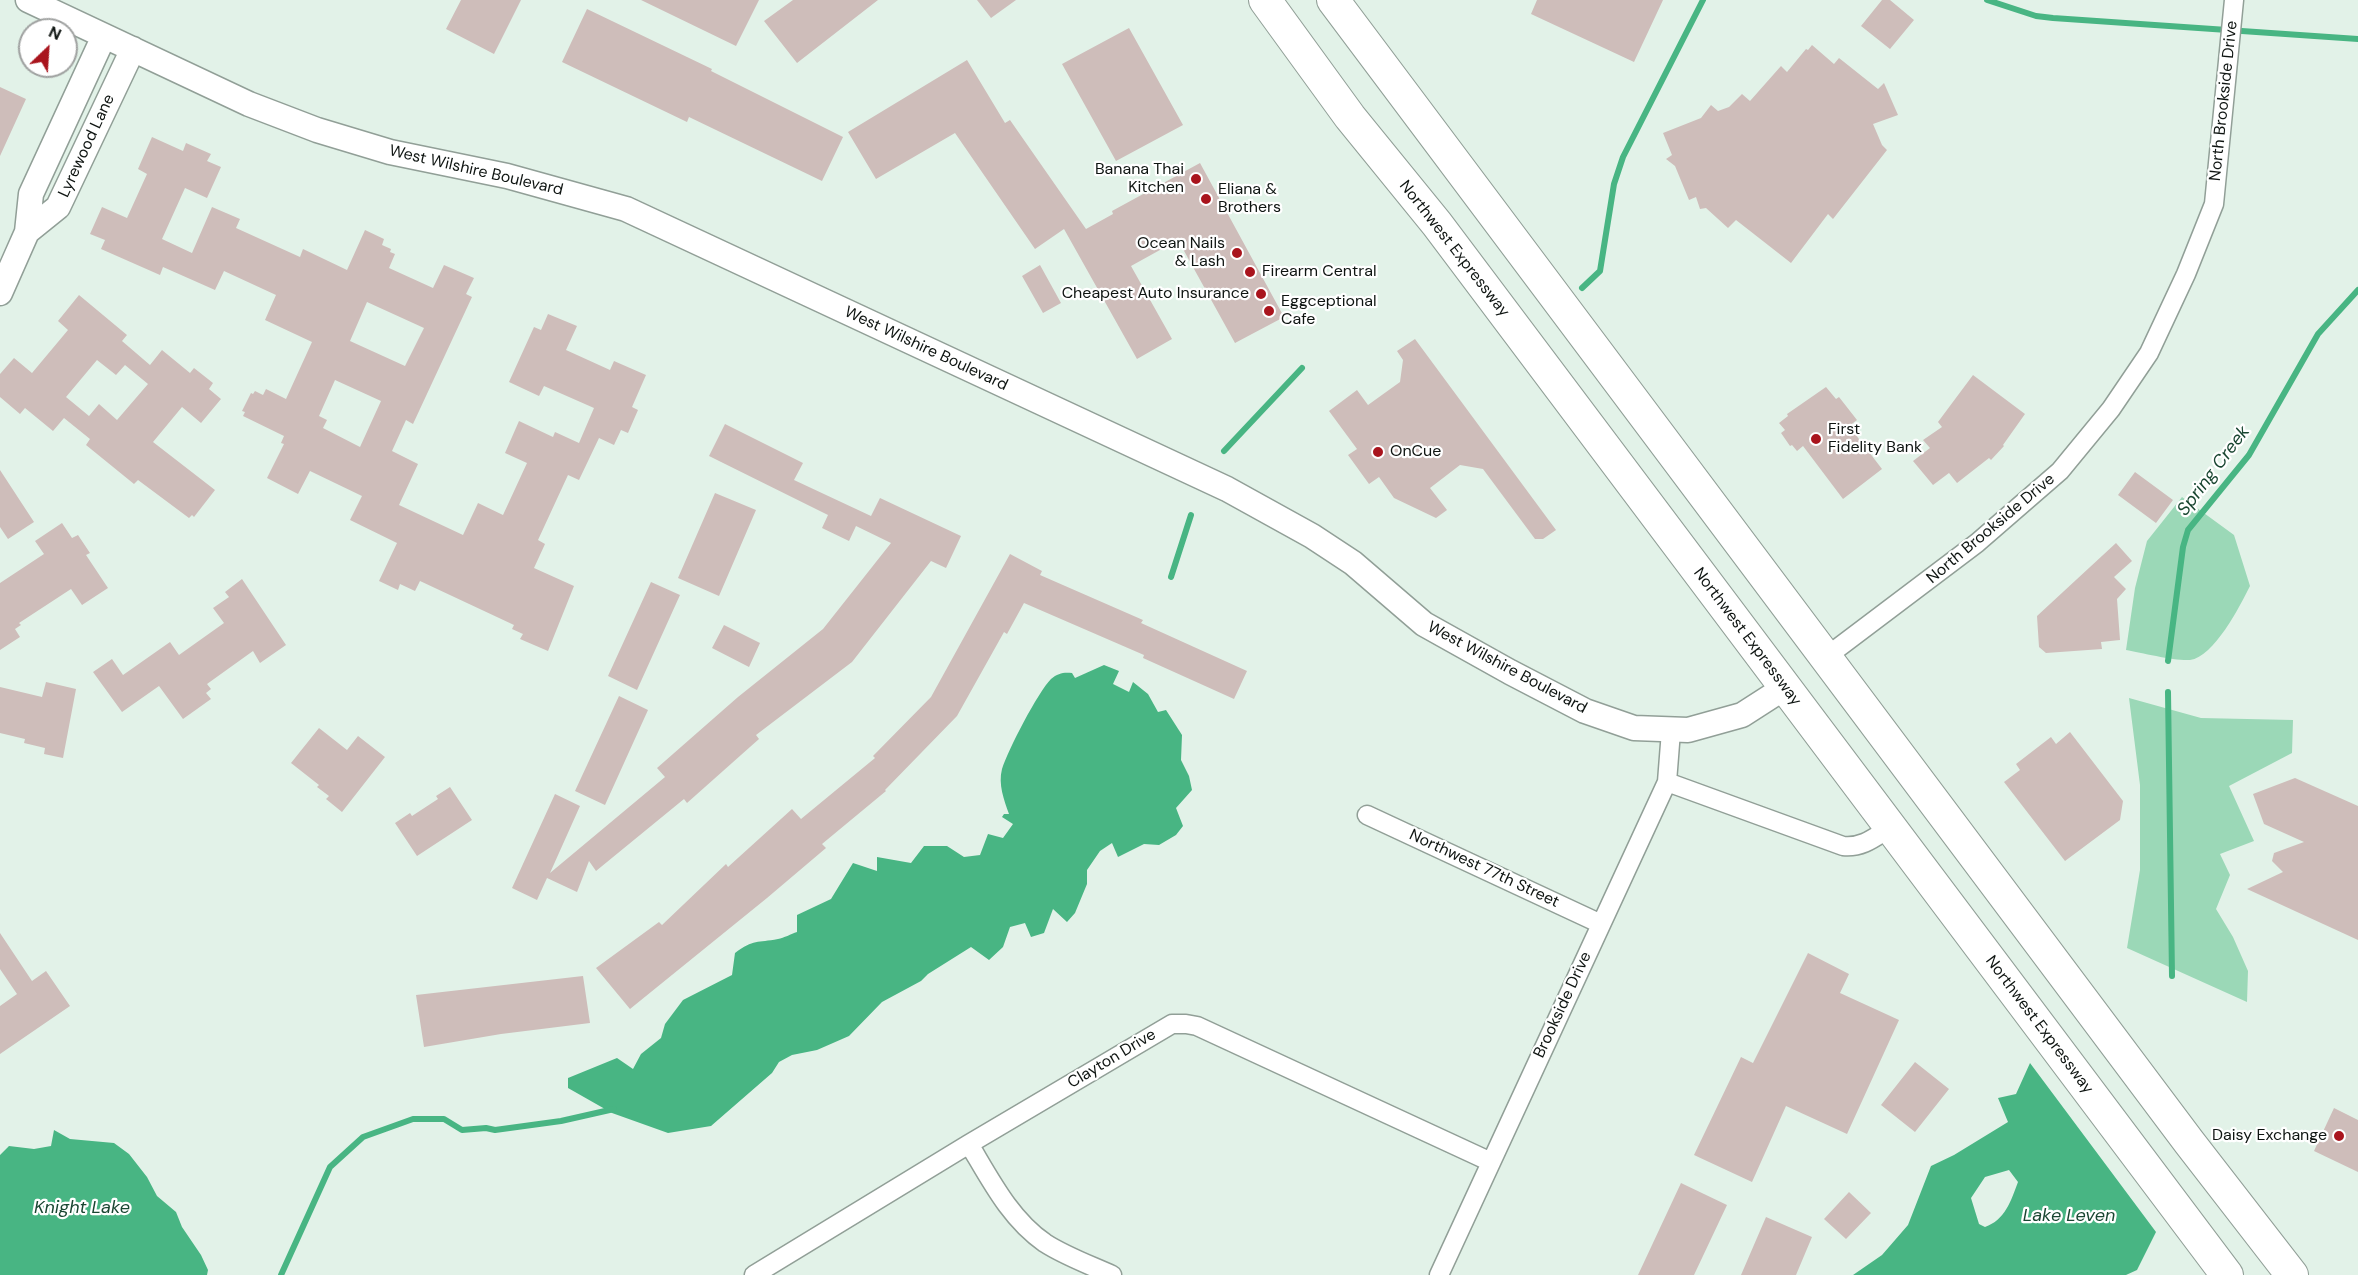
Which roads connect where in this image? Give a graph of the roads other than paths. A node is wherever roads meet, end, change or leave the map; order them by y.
1 (28, 0) edge
2 (1265, 0) edge
3 (1333, 0) edge
4 (2234, 6) edge
5 (104, 36) junction
6 (133, 49) junction
7 (27, 232) junction
8 (0, 293) edge
9 (1826, 657) junction
10 (1784, 688) junction
11 (1671, 731) junction
12 (1667, 782) junction
13 (1367, 815) dead end
14 (1891, 827) junction
15 (1600, 924) junction
16 (969, 1144) junction
17 (1491, 1162) junction
18 (754, 1275) edge
19 (1112, 1275) edge
20 (1439, 1275) edge
21 (2227, 1275) edge
22 (2292, 1275) edge

1 - 5 main road, West Wilshire Boulevard
2 - 10 highway, Northwest Expressway
3 - 9 highway
4 - 9 street, North Brookside Drive
5 - 6 main road, West Wilshire Boulevard
5 - 7 main road, Lyrewood Lane
6 - 7 main road, Lyrewood Lane
6 - 11 main road, West Wilshire Boulevard
7 - 8 main road, Lyrewood Lane
9 - 10 highway
9 - 22 highway
10 - 11 main road, West Wilshire Boulevard
10 - 14 highway, Northwest Expressway
11 - 12 street, Brookside Drive
12 - 14 street
12 - 15 street, Brookside Drive
13 - 15 street, Northwest 77th Street
14 - 21 highway, Northwest Expressway
15 - 17 street, Brookside Drive
16 - 17 street, Clayton Drive
16 - 18 street, Clayton Drive
16 - 19 street
17 - 20 street, Brookside Drive

